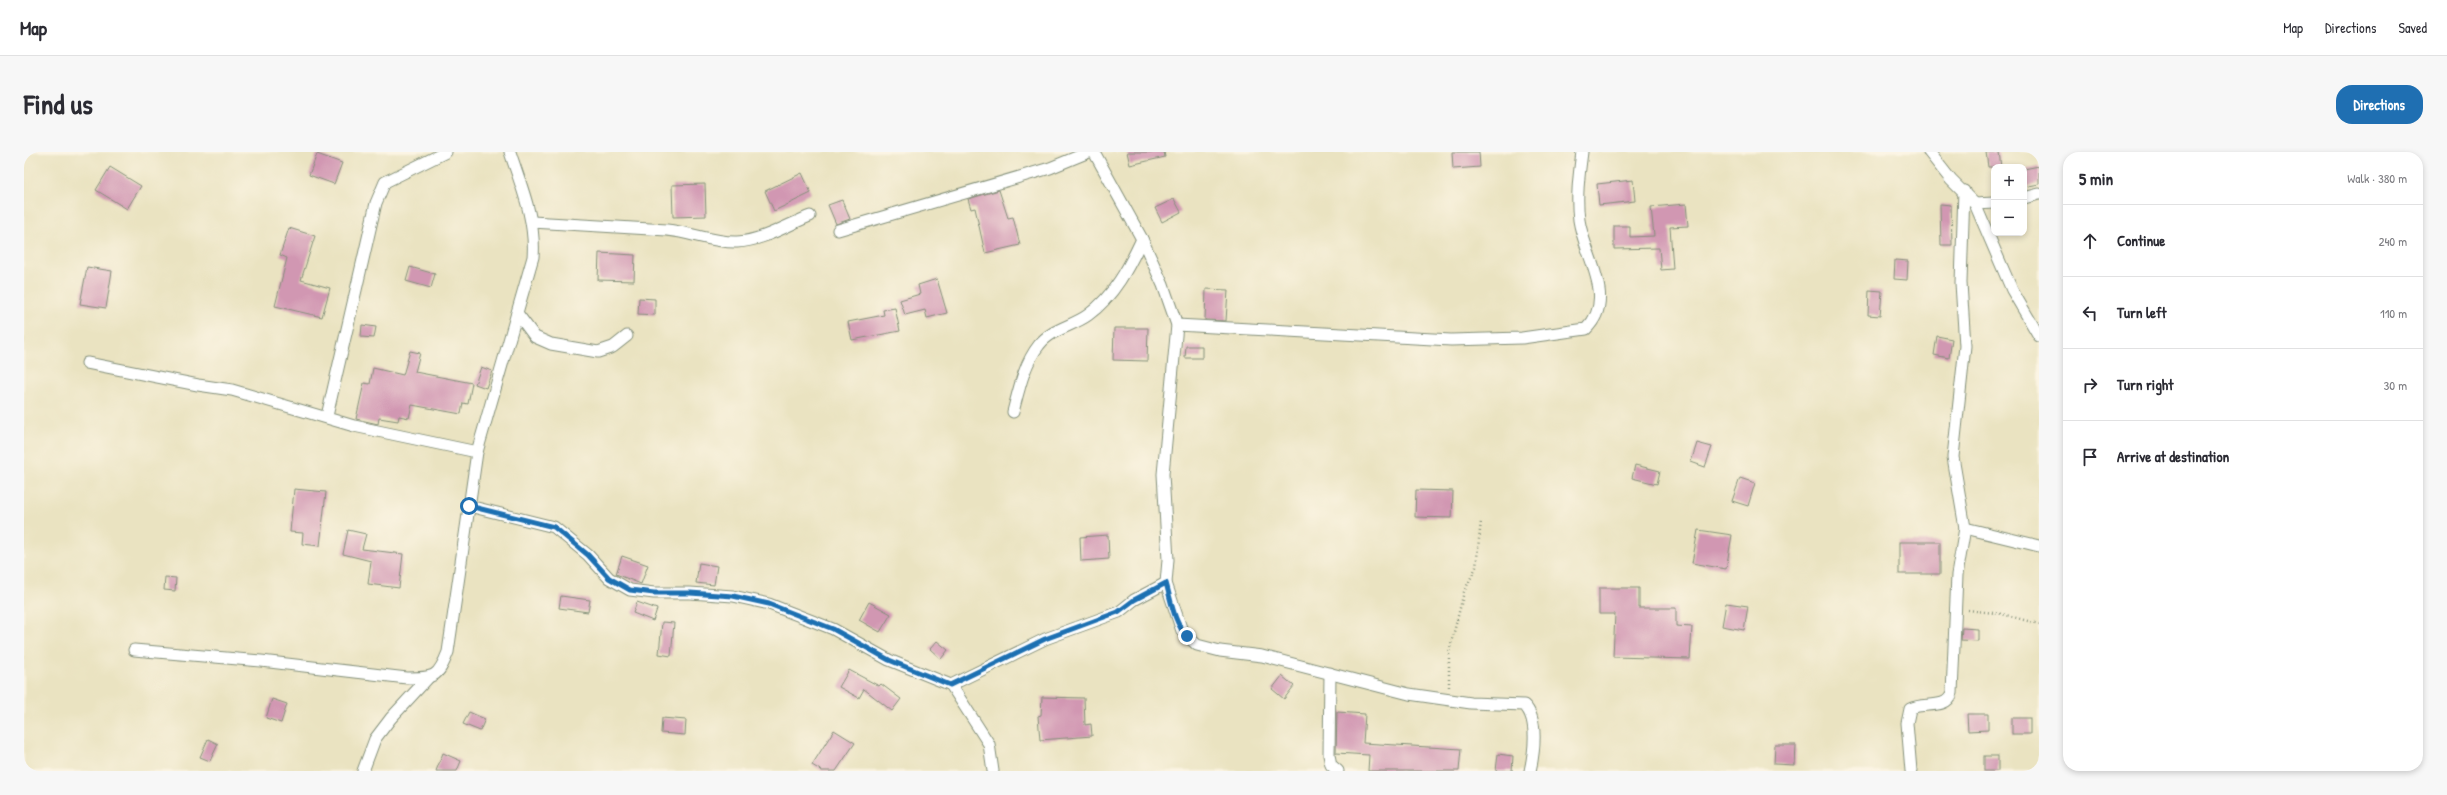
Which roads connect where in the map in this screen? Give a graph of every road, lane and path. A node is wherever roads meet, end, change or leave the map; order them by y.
1 (446, 152) edge
2 (510, 152) edge
3 (1089, 152) edge
4 (1094, 152) edge
5 (1582, 152) edge
6 (1929, 152) edge
7 (1964, 191) junction
8 (2039, 194) edge
9 (2027, 197) edge
10 (1991, 203) edge
11 (1976, 204) junction
12 (810, 216) dead end
13 (532, 222) junction
14 (838, 230) dead end
15 (1142, 239) junction
16 (517, 313) junction
17 (1177, 325) junction
18 (627, 336) dead end
19 (2039, 336) edge
20 (87, 363) dead end
21 (1013, 412) dead end
22 (327, 416) junction
23 (477, 452) junction
24 (469, 506) junction
25 (1481, 522) dead end
26 (1965, 528) junction
27 (2039, 546) edge
28 (1166, 583) junction
29 (1955, 608) junction
30 (2039, 624) edge
31 (134, 650) dead end
32 (1330, 674) junction
33 (428, 678) junction
34 (950, 685) junction
35 (1449, 700) junction
36 (363, 771) edge
37 (993, 771) edge
38 (1338, 771) edge
39 (1530, 771) edge
40 (1911, 771) edge

1 - 22 street
2 - 13 street
3 - 14 street
4 - 15 street
5 - 17 street
6 - 7 street
7 - 11 street
7 - 26 street
8 - 9 street
10 - 11 street
11 - 19 street
12 - 13 street
13 - 16 street
15 - 17 street
15 - 21 street
16 - 18 street
16 - 23 street
17 - 28 street
20 - 22 street
22 - 23 street
23 - 24 street
24 - 33 street
24 - 34 street
25 - 35 path
26 - 27 street
26 - 29 street
28 - 32 street
28 - 34 street
29 - 30 path
29 - 40 street
31 - 33 street
32 - 35 street
32 - 38 street
33 - 36 street
34 - 37 street
35 - 39 street

